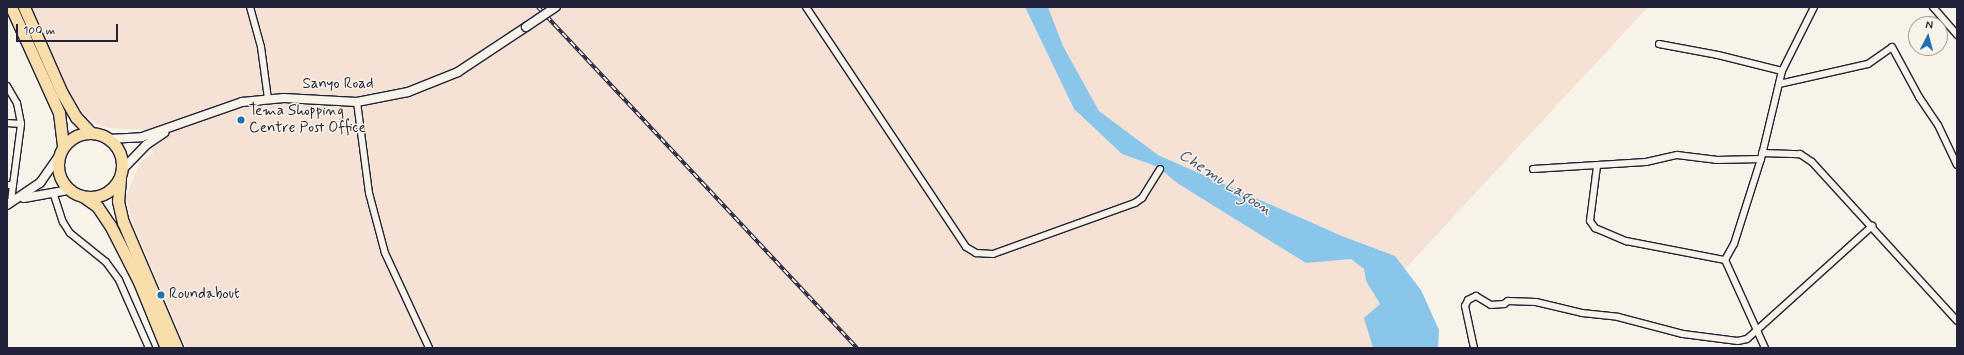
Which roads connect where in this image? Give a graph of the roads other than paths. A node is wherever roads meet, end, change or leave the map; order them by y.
1 (11, 7) edge
2 (24, 7) edge
3 (250, 7) edge
4 (556, 7) edge
5 (806, 7) edge
6 (1814, 7) edge
7 (1933, 7) edge
8 (1957, 35) edge
9 (1659, 44) dead end
10 (1782, 71) junction
11 (1779, 84) junction
12 (7, 86) edge
13 (268, 99) junction
14 (357, 102) junction
15 (7, 123) edge
16 (21, 124) junction
17 (173, 127) junction
18 (91, 133) junction
19 (108, 139) junction
20 (63, 146) junction
21 (1762, 156) junction
22 (58, 157) junction
23 (1957, 165) edge
24 (1597, 166) junction
25 (1160, 169) dead end
26 (1533, 169) dead end
27 (121, 172) junction
28 (10, 185) edge
29 (69, 190) junction
30 (53, 192) junction
31 (84, 197) junction
32 (12, 203) edge
33 (1872, 226) junction
34 (1725, 260) junction
35 (1957, 321) edge
36 (1756, 333) junction
37 (149, 348) edge
38 (166, 348) edge
39 (178, 348) edge
40 (429, 348) edge
41 (1474, 348) edge
42 (1765, 348) edge

1 - 20 highway
2 - 18 highway
3 - 13 street
4 - 14 street, Sanyo Road, bridge
5 - 25 street
6 - 10 street
7 - 8 street
9 - 10 street
10 - 11 street
11 - 21 street
11 - 23 street
12 - 16 street
13 - 14 street, Sanyo Road
13 - 17 street, Sanyo Road
14 - 40 street
15 - 16 street
16 - 28 street
17 - 19 street, Sanyo Road
17 - 27 street, Sanyo Road
18 - 19 highway
18 - 20 highway
19 - 27 highway
20 - 22 highway
21 - 24 street
21 - 33 street
21 - 34 street
22 - 29 highway
22 - 32 street
24 - 26 street
24 - 34 street
27 - 31 highway
27 - 39 highway
28 - 32 street
29 - 30 street
29 - 31 highway
30 - 32 street
30 - 37 street
31 - 38 highway
33 - 35 street
33 - 36 street
34 - 36 street
36 - 41 street
36 - 42 street

